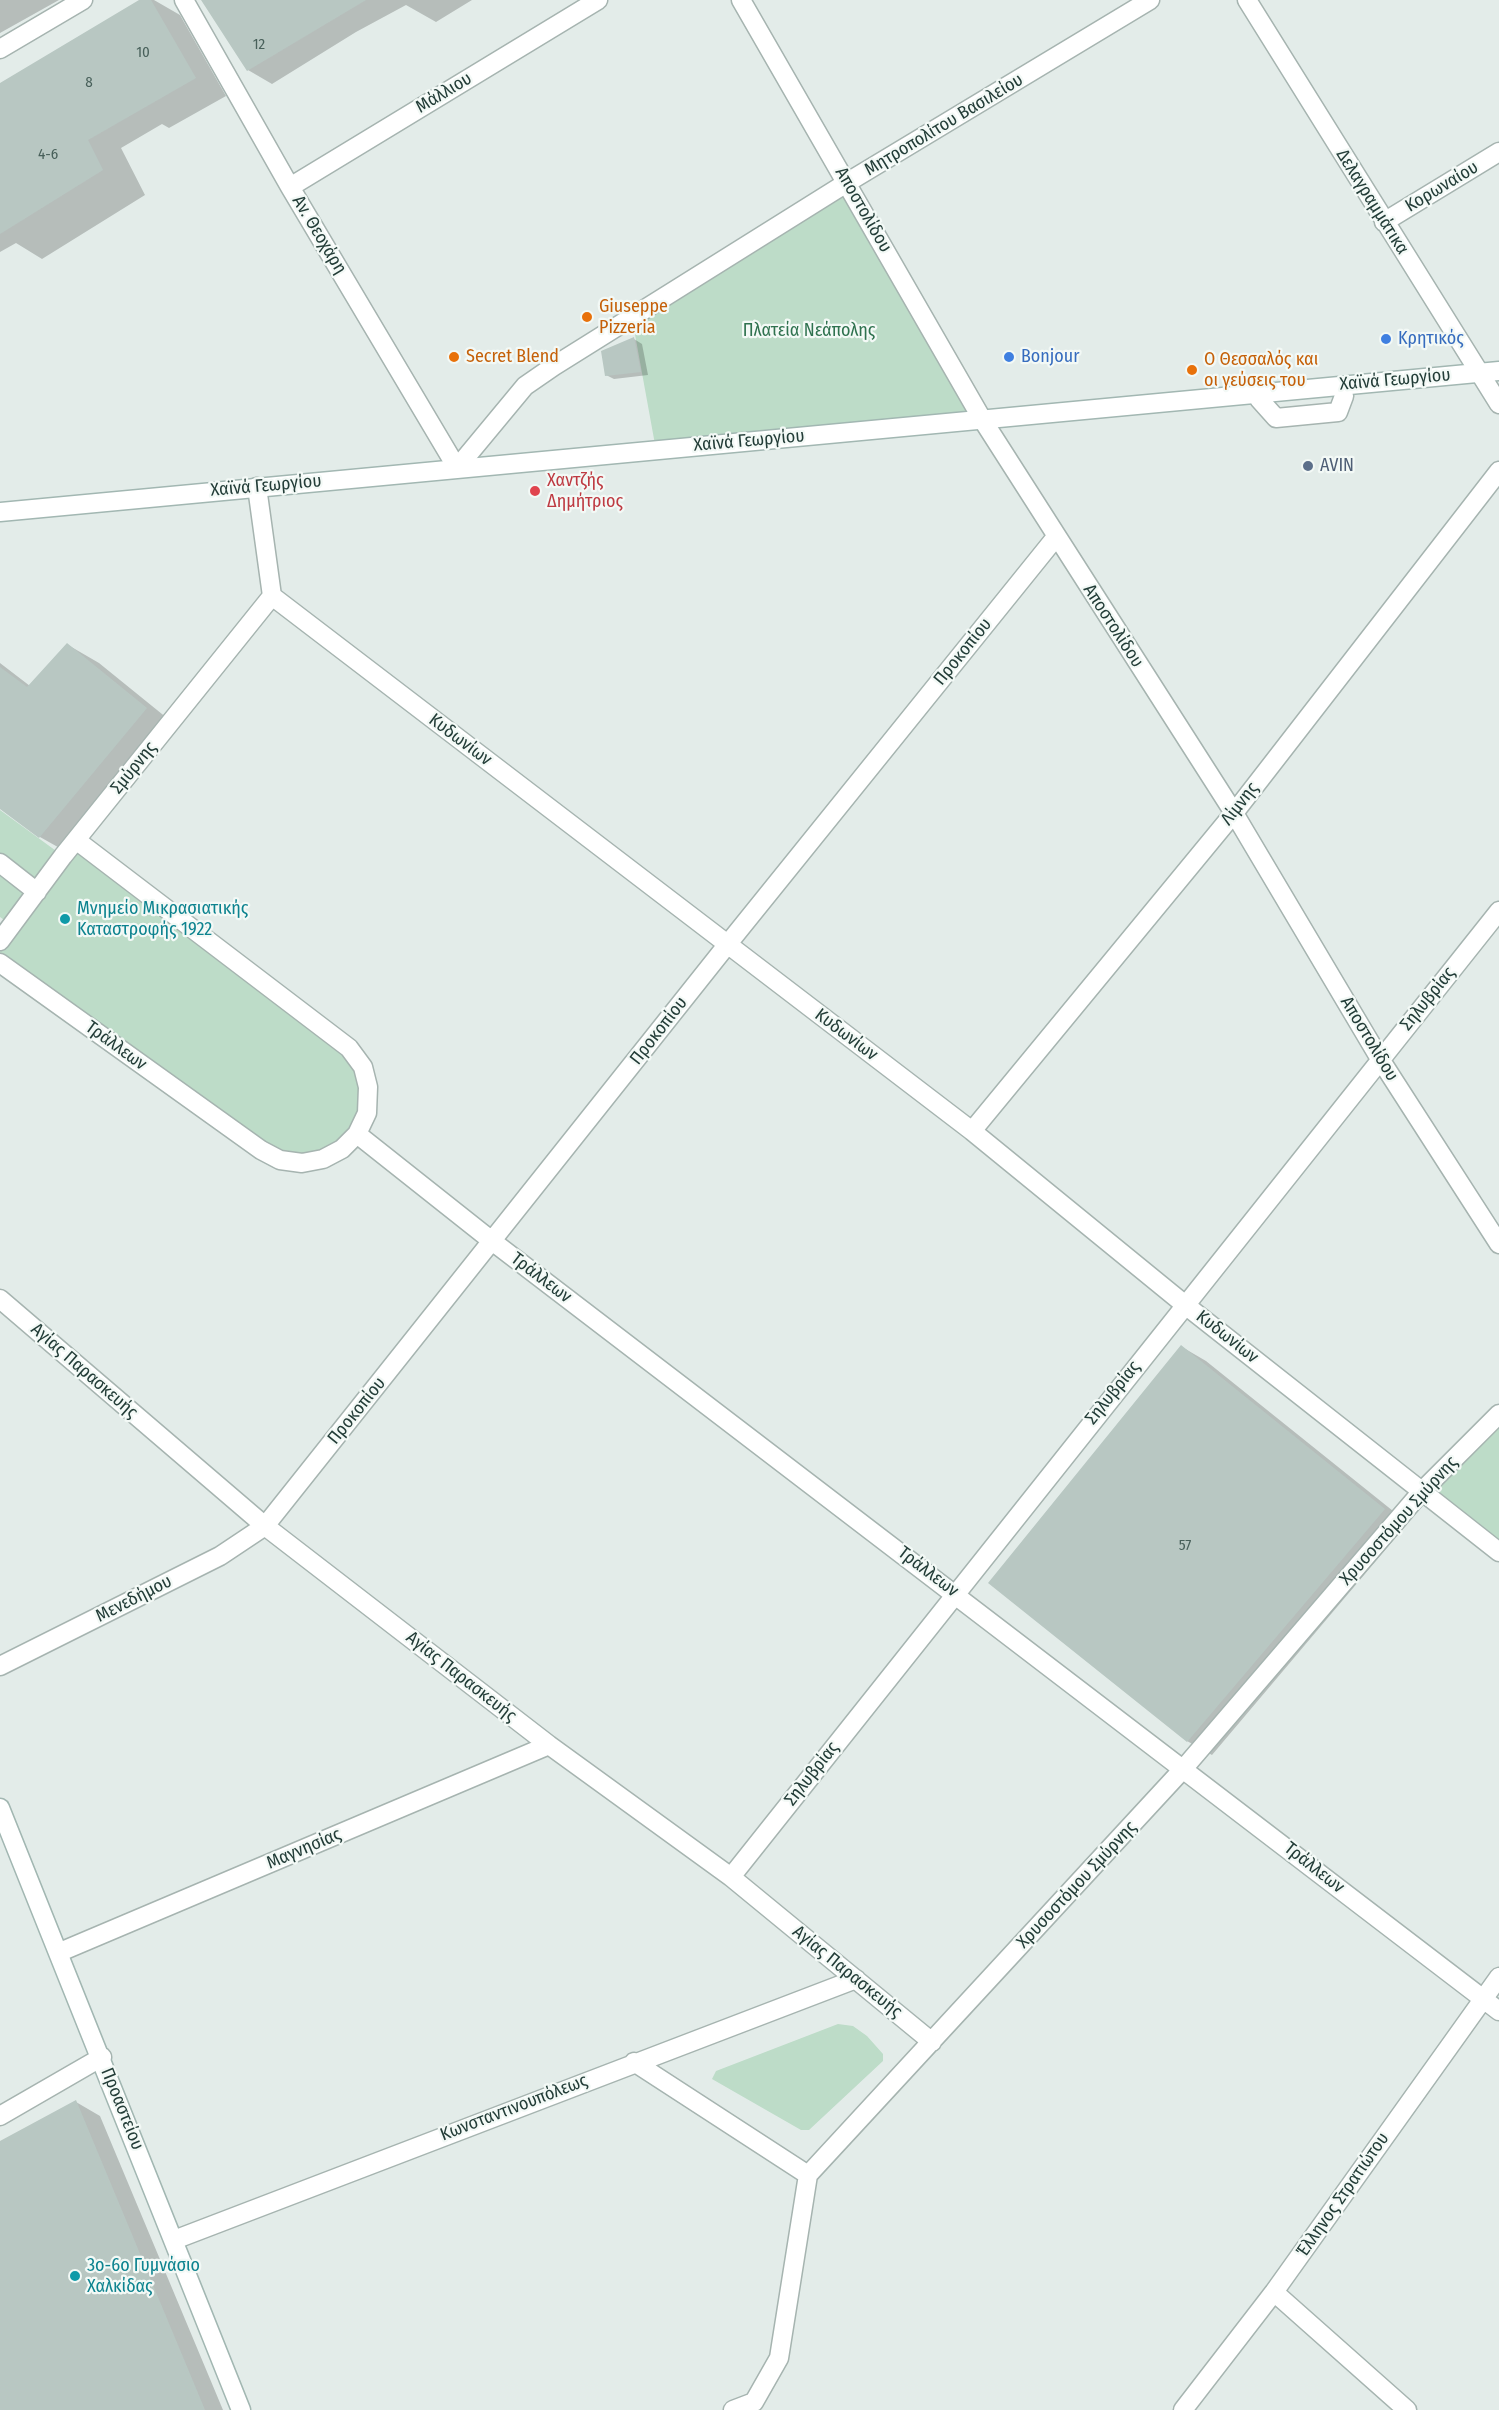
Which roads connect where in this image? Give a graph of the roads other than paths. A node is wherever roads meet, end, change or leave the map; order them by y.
1 (83, 0) edge
2 (184, 0) edge
3 (598, 0) edge
4 (741, 0) edge
5 (1150, 0) edge
6 (1247, 0) edge
7 (0, 49) edge
8 (1499, 152) edge
9 (848, 182) junction
10 (290, 187) junction
11 (1384, 222) junction
12 (1499, 371) edge
13 (1478, 372) junction
14 (1344, 396) dead end
15 (1259, 399) dead end
16 (1499, 404) edge
17 (982, 419) junction
18 (457, 468) junction
19 (1499, 471) edge
20 (257, 487) junction
21 (0, 512) edge
22 (1056, 537) junction
23 (272, 596) junction
24 (1234, 813) junction
25 (76, 840) junction
26 (0, 863) edge
27 (37, 892) junction
28 (1499, 910) edge
29 (0, 941) edge
30 (727, 945) junction
31 (0, 963) edge
32 (1380, 1059) junction
33 (972, 1131) junction
34 (357, 1134) junction
35 (492, 1241) junction
36 (1499, 1244) edge
37 (0, 1299) edge
38 (1184, 1304) junction
39 (1499, 1414) edge
40 (1423, 1490) junction
41 (265, 1526) junction
42 (1499, 1552) edge
43 (955, 1592) junction
44 (0, 1666) edge
45 (549, 1745) junction
46 (1184, 1768) junction
47 (0, 1808) edge
48 (730, 1877) junction
49 (60, 1953) junction
50 (1499, 1977) edge
51 (855, 1979) junction
52 (1482, 1998) junction
53 (1499, 2011) edge
54 (932, 2042) junction
55 (102, 2057) junction
56 (633, 2062) junction
57 (0, 2116) edge
58 (808, 2175) junction
59 (174, 2240) junction
60 (1274, 2292) junction
61 (758, 2406) edge
62 (241, 2410) edge
63 (733, 2410) edge
64 (1183, 2410) edge
65 (1407, 2410) edge

1 - 7 street
2 - 10 street, Αν. Θεοχάρη
3 - 10 street, Μάλλιου
4 - 9 street, Αποστολίδου
5 - 9 street, Μητροπολίτου Βασιλείου
6 - 11 street, Δελαγραμμάτικα
8 - 11 street, Κορωναίου
9 - 17 street, Αποστολίδου
9 - 18 street, Μητροπολίτου Βασιλείου
10 - 18 street, Αν. Θεοχάρη
11 - 13 street, Δελαγραμμάτικα
12 - 13 street, Χαϊνά Γεωργίου
13 - 16 street, Δελαγραμμάτικα
13 - 17 street, Χαϊνά Γεωργίου
14 - 15 street
17 - 18 street, Χαϊνά Γεωργίου
17 - 22 street, Αποστολίδου
18 - 20 street, Χαϊνά Γεωργίου
19 - 24 street, Λίμνης
20 - 21 street, Χαϊνά Γεωργίου
20 - 23 street
22 - 24 street, Αποστολίδου
22 - 30 street, Προκοπίου
23 - 25 street, Σμύρνης
23 - 30 street, Κυδωνίων
24 - 32 street, Αποστολίδου
24 - 33 street, Λίμνης
25 - 27 street, Σμύρνης
25 - 34 street, Τράλλεων
26 - 27 street
27 - 29 street, Σμύρνης
28 - 32 street, Σηλυβρίας
30 - 33 street, Κυδωνίων
30 - 35 street, Προκοπίου
31 - 34 street, Τράλλεων
32 - 36 street, Αποστολίδου
32 - 38 street, Σηλυβρίας
33 - 38 street, Κυδωνίων
34 - 35 street, Τράλλεων
35 - 41 street, Προκοπίου
35 - 43 street, Τράλλεων
37 - 41 street, Αγίας Παρασκευής
38 - 40 street, Κυδωνίων
38 - 43 street, Σηλυβρίας
39 - 40 street, Χρυσοστόμου Σμύρνης
40 - 42 street, Κυδωνίων
40 - 46 street, Χρυσοστόμου Σμύρνης
41 - 44 street, Μενεδήμου
41 - 45 street, Αγίας Παρασκευής
43 - 46 street, Τράλλεων
43 - 48 street, Σηλυβρίας
45 - 48 street, Αγίας Παρασκευής
45 - 49 street, Μαγνησίας
46 - 52 street, Τράλλεων
46 - 54 street, Χρυσοστόμου Σμύρνης
47 - 49 street, Προαστείου
48 - 51 street, Αγίας Παρασκευής
49 - 55 street, Προαστείου
50 - 52 street, Έλληνος Στρατιώτου
51 - 54 street, Αγίας Παρασκευής
51 - 56 street, Κωνσταντινουπόλεως
52 - 53 street, Τράλλεων
52 - 60 street, Έλληνος Στρατιώτου
54 - 58 street, Χρυσοστόμου Σμύρνης
55 - 57 street
55 - 59 street, Προαστείου
56 - 58 street
56 - 59 street, Κωνσταντινουπόλεως
58 - 61 street
59 - 62 street, Προαστείου
60 - 64 street, Έλληνος Στρατιώτου
60 - 65 street
61 - 63 street

